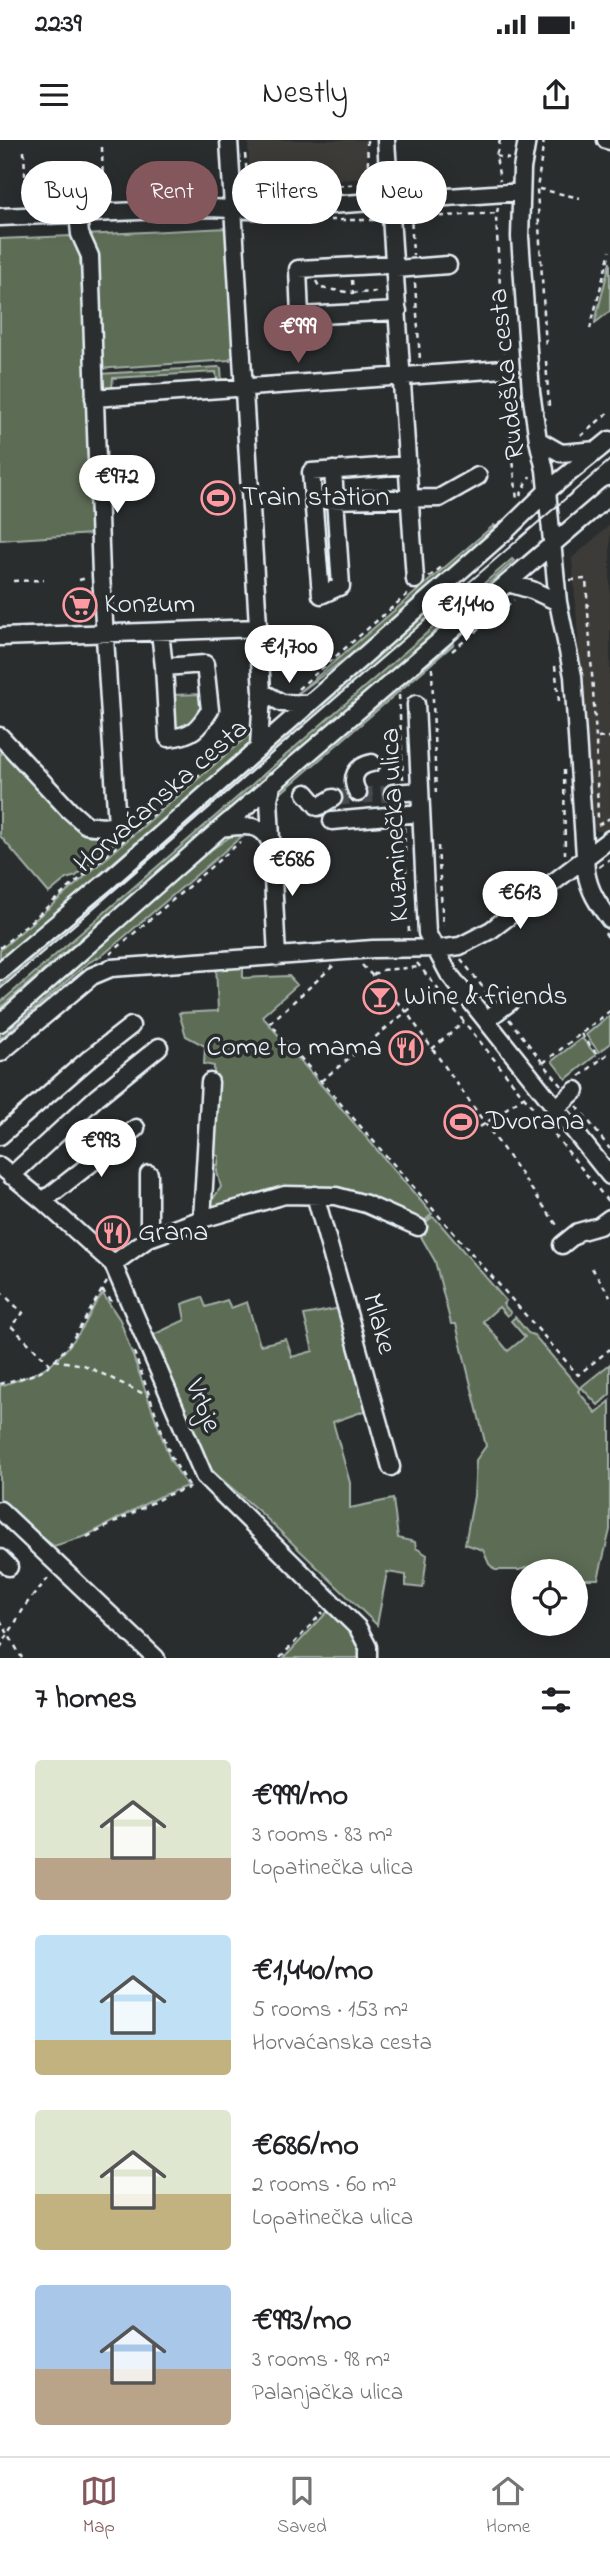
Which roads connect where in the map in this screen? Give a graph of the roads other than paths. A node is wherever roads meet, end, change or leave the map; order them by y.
1 (229, 140) edge
2 (386, 140) edge
3 (527, 140) edge
4 (388, 161) edge
5 (529, 190) junction
6 (447, 197) edge
7 (232, 209) joint
8 (112, 213) edge
9 (21, 216) edge
10 (0, 217) edge
11 (79, 224) edge
12 (233, 224) edge
13 (393, 224) edge
14 (447, 265) dead end
15 (396, 267) junction
16 (398, 311) junction
17 (504, 369) road end
18 (402, 377) junction
19 (243, 387) junction
20 (94, 398) junction
21 (537, 440) junction
22 (604, 445) edge
23 (408, 465) junction
24 (333, 470) junction
25 (478, 476) dead end
26 (546, 492) junction
27 (610, 495) edge
28 (335, 499) junction
29 (410, 499) junction
30 (313, 501) junction
31 (552, 544) junction
32 (419, 582) road end
33 (508, 583) junction
34 (558, 602) junction
35 (259, 628) junction
36 (160, 632) junction
37 (104, 634) junction
38 (0, 638) edge
39 (164, 667) junction
40 (262, 692) junction
41 (308, 704) junction
42 (416, 704) dead end
43 (0, 736) edge
44 (259, 747) junction
45 (372, 764) dead end
46 (273, 782) junction
47 (420, 791) junction
48 (306, 793) dead end
49 (358, 793) dead end
50 (393, 793) tunnel mouth
51 (332, 798) tunnel mouth
52 (421, 813) junction
53 (332, 821) dead end
54 (221, 828) junction
55 (610, 839) edge
56 (270, 842) junction
57 (584, 858) junction
58 (610, 920) edge
59 (433, 948) junction
60 (277, 957) junction
61 (0, 971) edge
62 (0, 1023) edge
63 (131, 1026) dead end
64 (159, 1047) dead end
65 (0, 1053) edge
66 (210, 1082) dead end
67 (573, 1090) road end
68 (556, 1108) junction
69 (136, 1128) dead end
70 (0, 1136) edge
71 (6, 1171) edge
72 (149, 1174) dead end
73 (610, 1176) edge
74 (315, 1195) junction
75 (43, 1201) junction
76 (610, 1218) edge
77 (202, 1219) junction
78 (418, 1227) dead end
79 (149, 1238) junction
80 (567, 1241) road end
81 (113, 1264) junction
82 (391, 1467) dead end
83 (0, 1510) edge
84 (156, 1658) edge
85 (368, 1658) edge

1 - 7 street
2 - 4 street
3 - 5 street, Rudeška cesta
5 - 6 street
5 - 21 street, Rudeška cesta
7 - 8 street
9 - 10 street
11 - 20 street
12 - 19 street
13 - 15 street
14 - 15 street
15 - 16 street
15 - 16 street
16 - 18 street
17 - 18 street
18 - 19 street
18 - 23 street
19 - 20 street
19 - 35 street
20 - 37 street
21 - 22 street
21 - 26 street, Rudeška cesta
22 - 26 street, Horvaćanska cesta
23 - 24 street
23 - 29 street
24 - 28 street
24 - 30 street
25 - 29 street
26 - 31 street, Rudeška cesta
26 - 41 street, Horvaćanska cesta
27 - 31 street
28 - 29 street
28 - 30 street
28 - 30 street
29 - 32 street
31 - 33 street
31 - 34 street, Rudeška cesta
33 - 34 street
33 - 46 street
34 - 57 street, Rudeška cesta
35 - 36 street
35 - 40 street
36 - 37 street
36 - 39 street
37 - 38 street
37 - 43 street
39 - 39 street
40 - 41 street
40 - 44 street
41 - 44 street, Horvaćanska cesta
42 - 47 street, Kuzminečka ulica
44 - 61 street, Horvaćanska cesta
45 - 49 street
46 - 54 street
46 - 56 street
47 - 50 street
47 - 52 street, Kuzminečka ulica
48 - 51 street
52 - 53 street
52 - 59 street, Kuzminečka ulica
54 - 56 street
54 - 62 street
55 - 57 street
56 - 60 street
57 - 58 street, Rudeška cesta
57 - 59 street
59 - 60 street
59 - 68 street, Kuzminečka ulica
60 - 65 street
63 - 70 street
64 - 71 street
66 - 77 street
67 - 68 street
68 - 73 street, Kuzminečka ulica
69 - 75 street
71 - 75 street, Vrbje
72 - 79 street
74 - 77 street
74 - 78 street
74 - 82 street, Mlake
75 - 81 street, Vrbje
76 - 80 street
77 - 79 street
79 - 81 street
81 - 85 street, Vrbje
83 - 84 street

